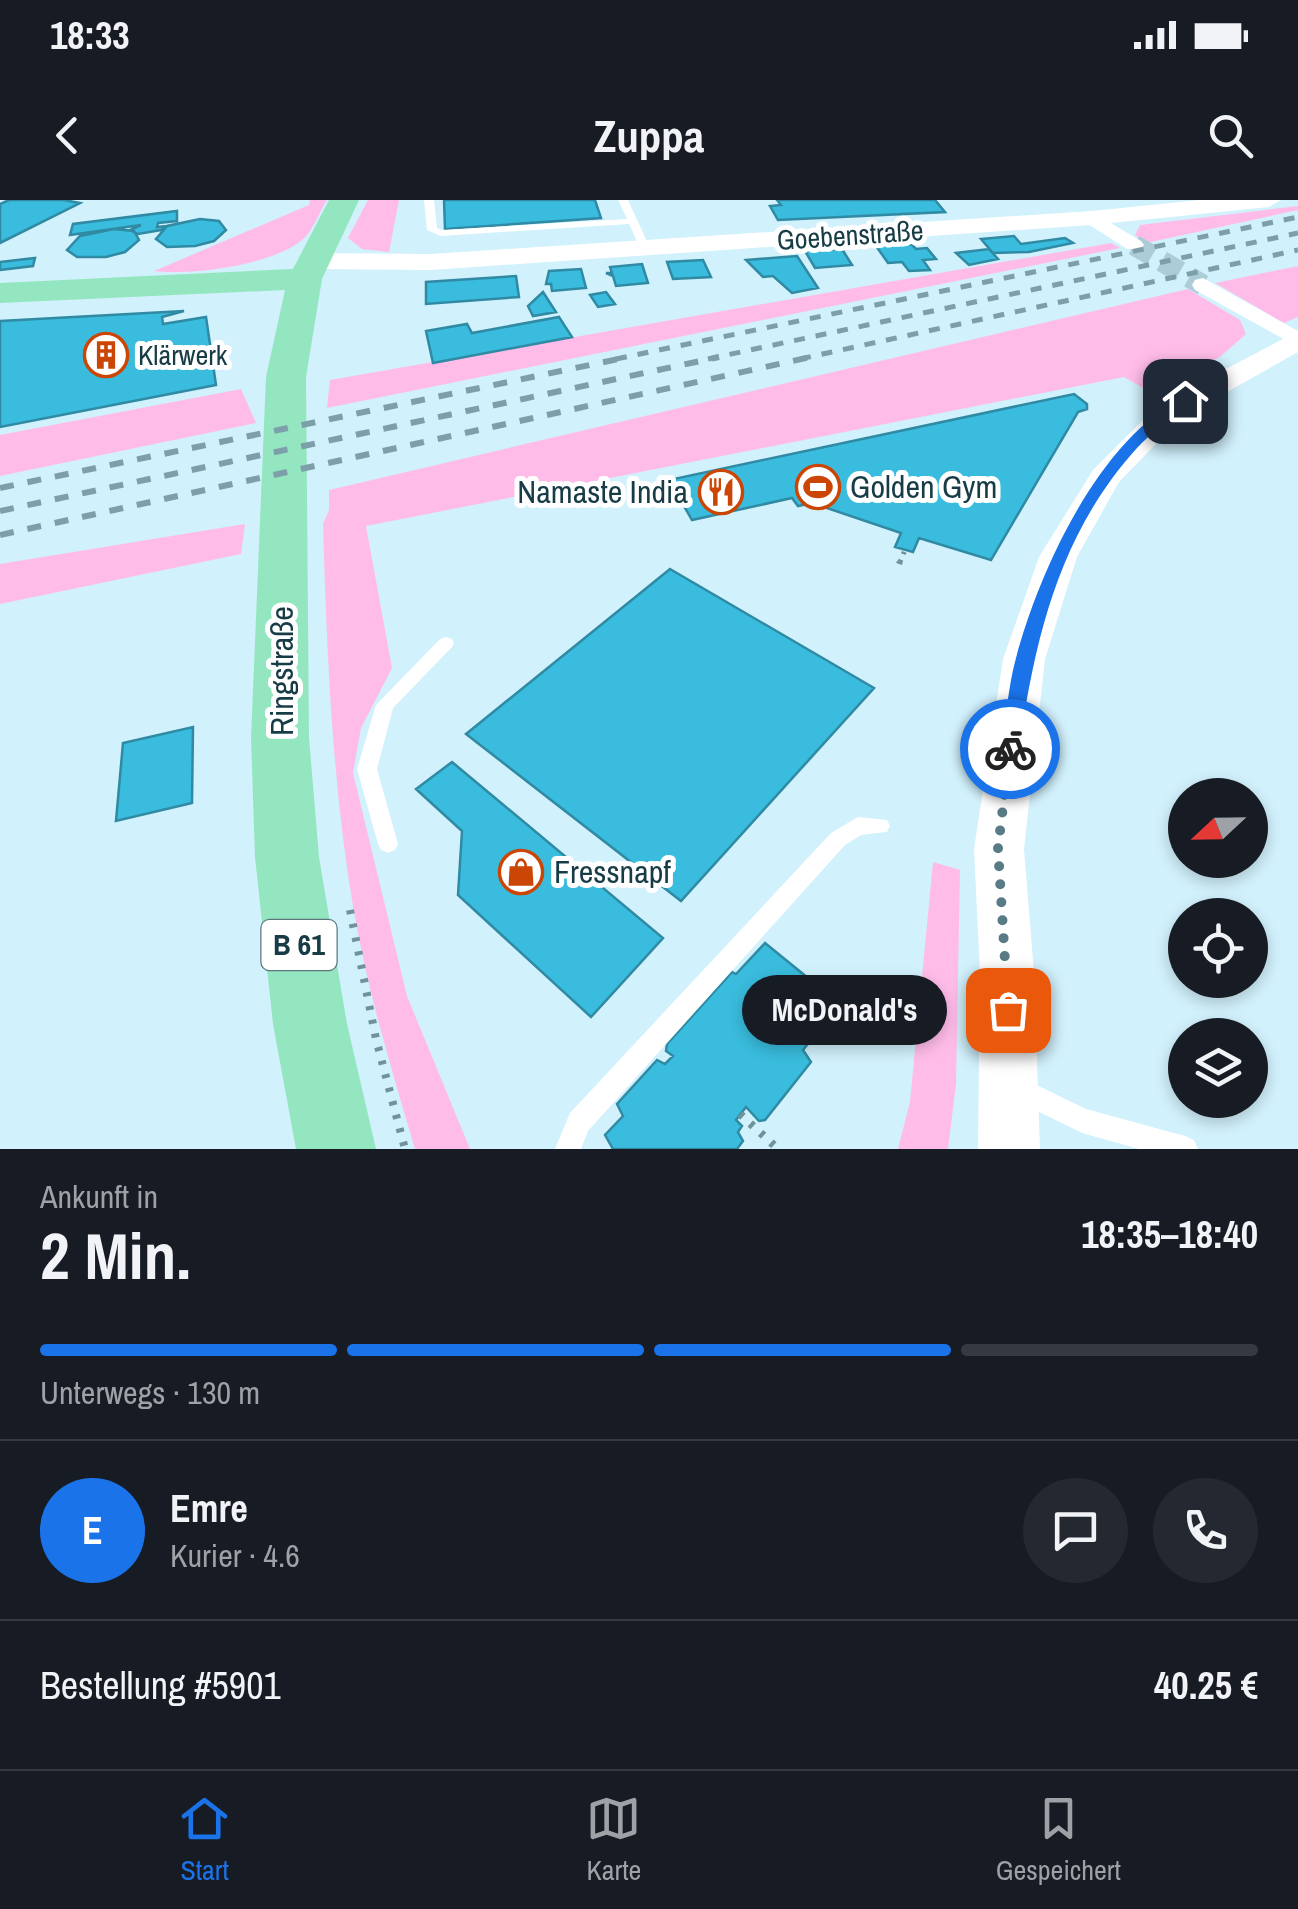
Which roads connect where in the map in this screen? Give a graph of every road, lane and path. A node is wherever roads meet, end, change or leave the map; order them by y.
1 (344, 200) edge
2 (429, 200) edge
3 (624, 200) edge
4 (1269, 200) edge
5 (1092, 218) junction
6 (635, 222) junction
7 (1134, 245) tunnel mouth
8 (645, 248) junction
9 (309, 270) junction
10 (1203, 285) tunnel mouth
11 (17, 292) edge
12 (1297, 340) edge
13 (906, 550) dead end
14 (899, 564) dead end
15 (446, 643) dead end
16 (880, 826) dead end
17 (388, 844) dead end
18 (347, 894) dead end
19 (1010, 1084) junction
20 (740, 1114) dead end
21 (336, 1149) edge
22 (405, 1149) edge
23 (568, 1149) edge
24 (778, 1149) edge
25 (1009, 1149) edge
26 (1185, 1149) edge

1 - 9 main road, Ringstraße
2 - 6 lane
3 - 6 lane
4 - 5 street, Goebenstraße
5 - 7 street
5 - 8 street, Goebenstraße
6 - 8 lane
8 - 9 street, Goebenstraße
9 - 11 main road, Goebenstraße
9 - 21 main road, Ringstraße / B 61
10 - 12 street
12 - 19 street
13 - 14 path
15 - 17 lane
16 - 23 lane
18 - 22 path
19 - 25 street
19 - 26 lane
20 - 24 path

